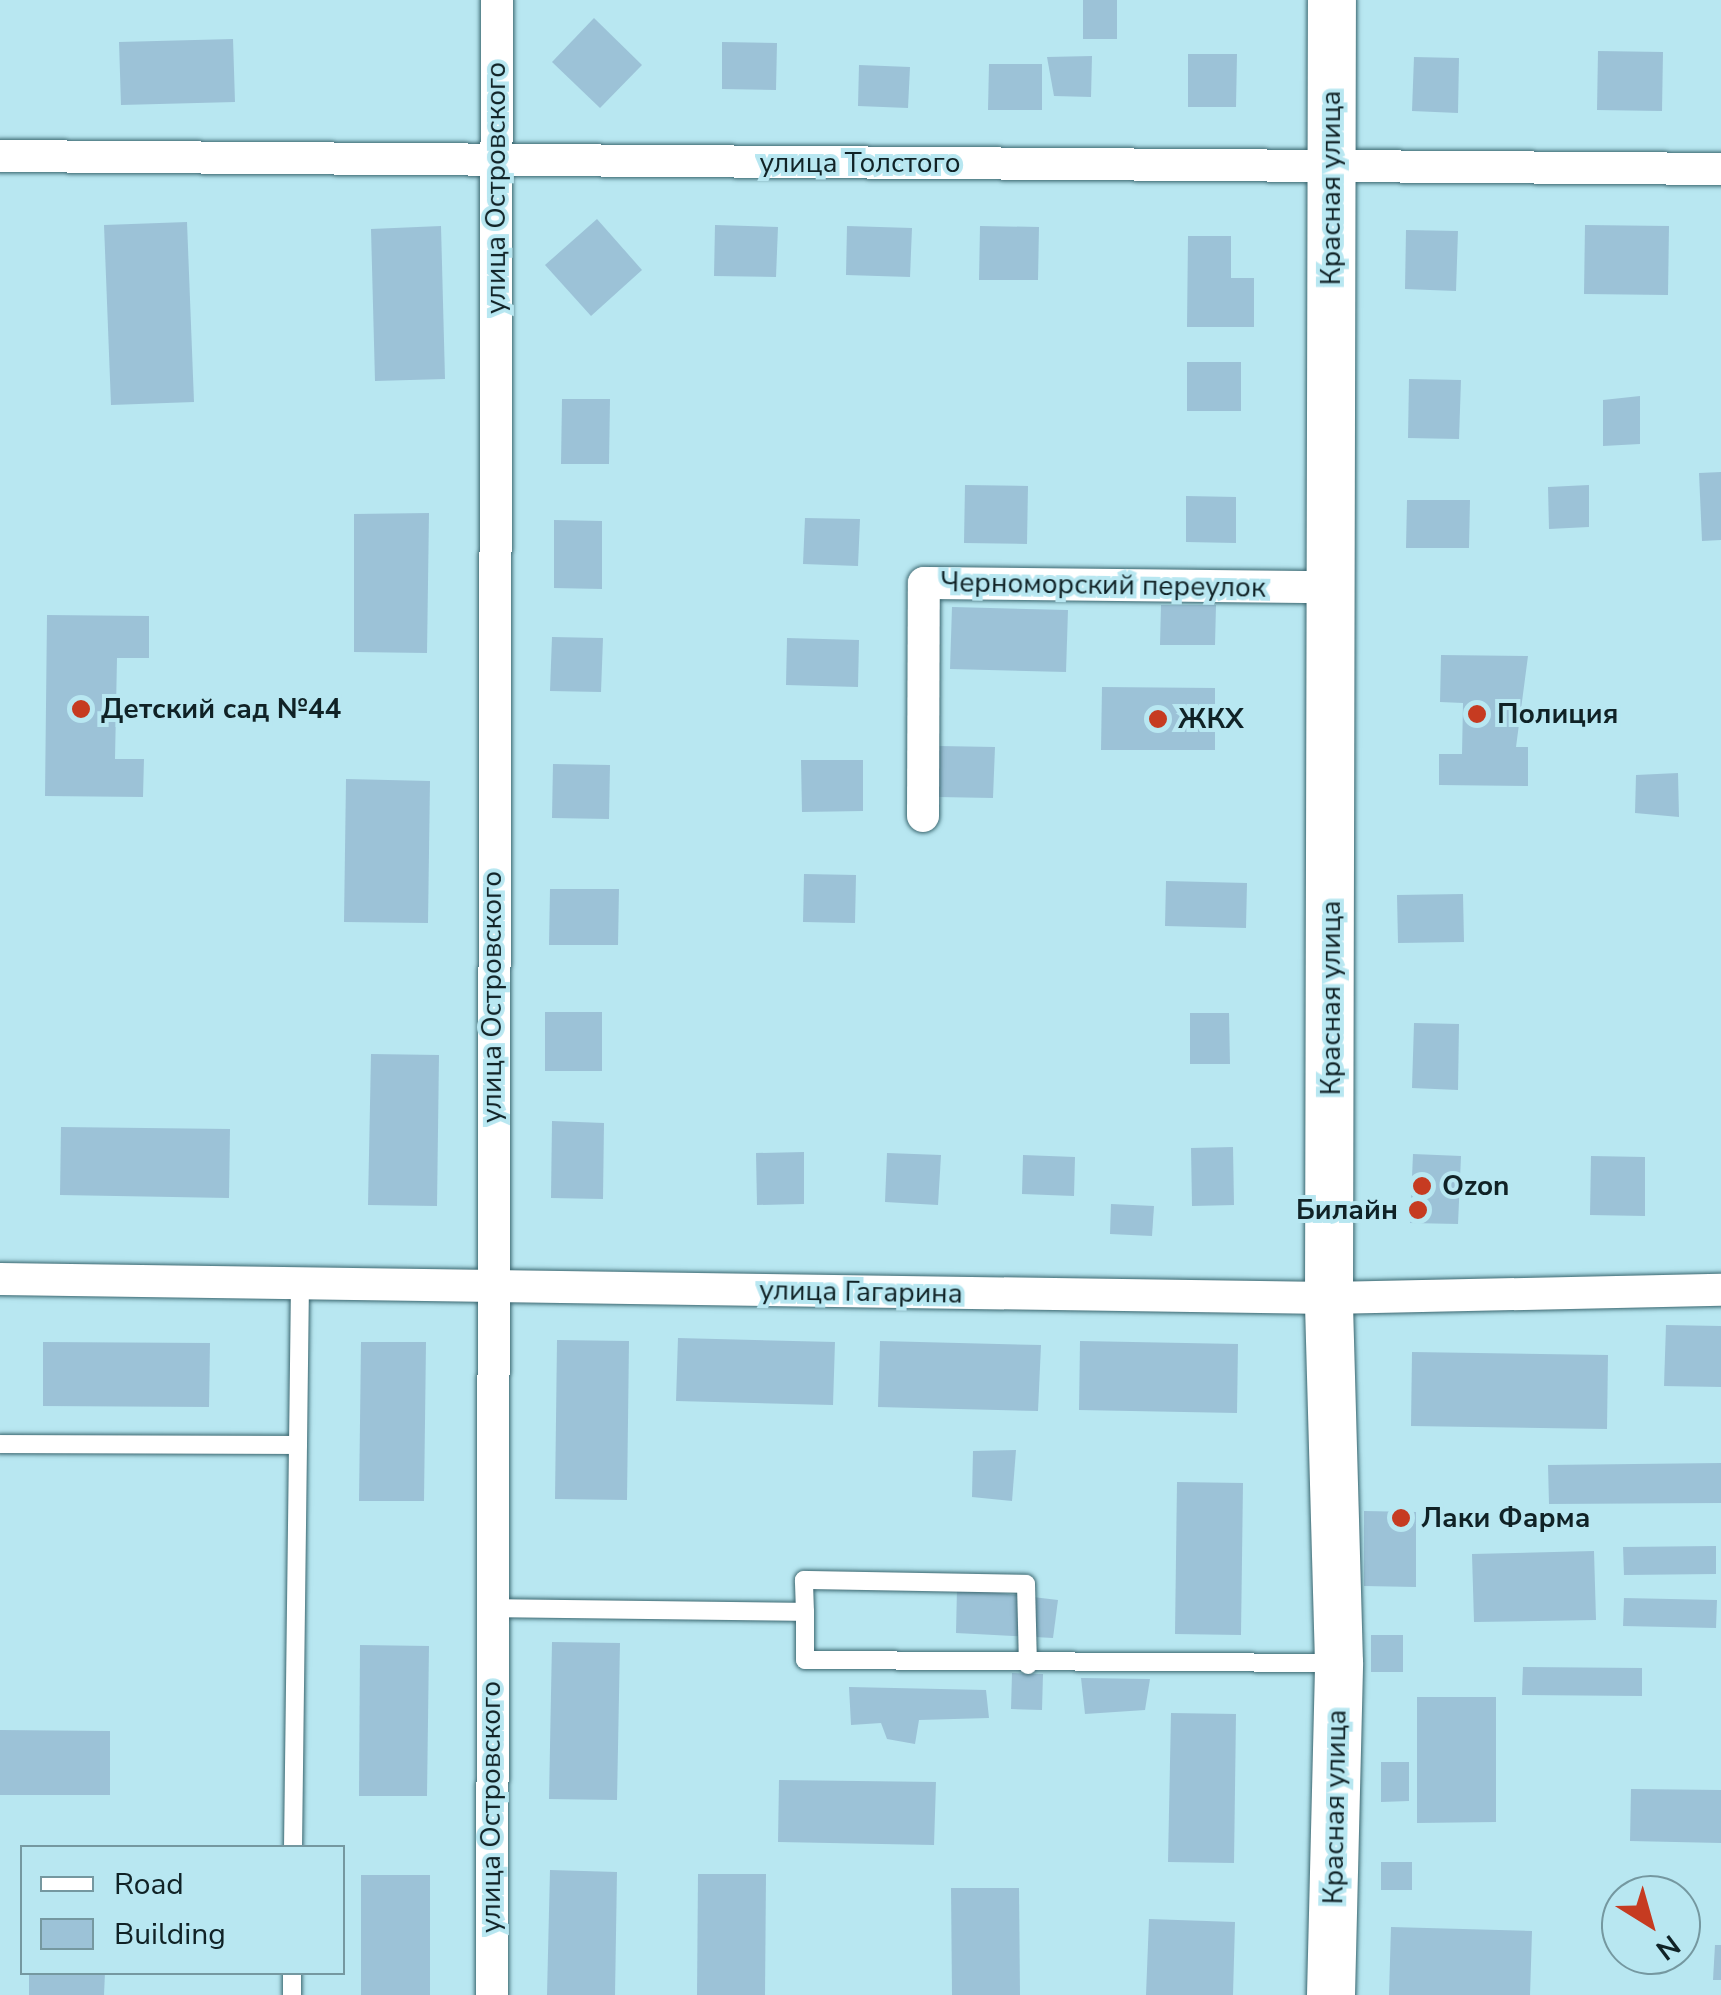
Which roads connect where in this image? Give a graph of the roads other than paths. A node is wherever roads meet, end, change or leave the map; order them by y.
1 (497, 0) edge
2 (1332, 0) edge
3 (0, 156) edge
4 (496, 162) junction
5 (1330, 164) junction
6 (1721, 169) edge
7 (1334, 587) junction
8 (923, 816) dead end
9 (0, 1279) edge
10 (300, 1284) junction
11 (491, 1288) junction
12 (1721, 1290) edge
13 (1329, 1298) junction
14 (0, 1444) edge
15 (298, 1445) junction
16 (490, 1608) junction
17 (805, 1612) junction
18 (1339, 1663) junction
19 (1028, 1665) junction
20 (293, 1845) edge
21 (492, 1995) edge
22 (1331, 1995) edge

1 - 4 street, улица Островского
2 - 5 street, Красная улица
3 - 4 street, улица Толстого
4 - 5 street, улица Толстого
4 - 11 street, улица Островского
5 - 6 street, улица Толстого
5 - 7 street, Красная улица
7 - 8 street, Черноморский переулок
7 - 13 street, Красная улица
9 - 10 street, улица Гагарина
10 - 11 street, улица Гагарина
10 - 15 lane
11 - 13 street, улица Гагарина
11 - 16 street, улица Островского
12 - 13 street, улица Гагарина
13 - 18 street, Красная улица
14 - 15 lane
15 - 20 lane
16 - 17 lane
16 - 21 street, улица Островского
17 - 19 lane
17 - 19 lane
18 - 19 lane
18 - 22 street, Красная улица

